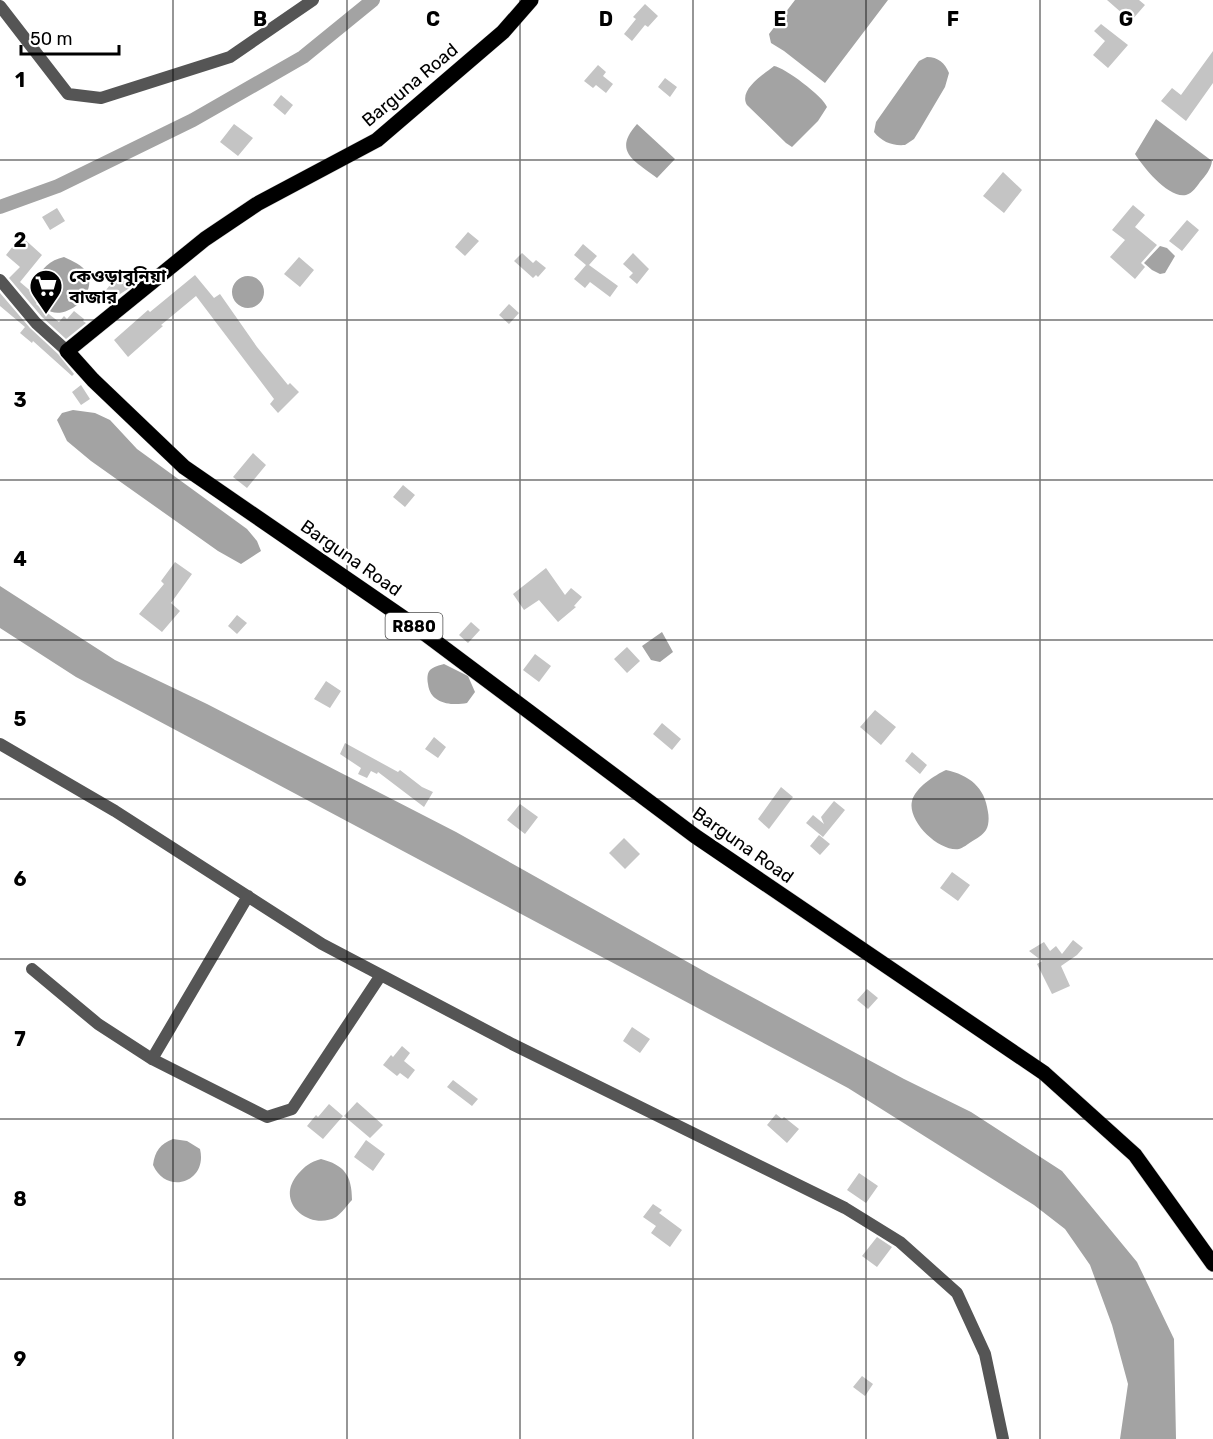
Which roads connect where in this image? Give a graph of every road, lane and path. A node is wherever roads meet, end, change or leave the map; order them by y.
1 (313, 0) edge
2 (531, 0) edge
3 (0, 6) edge
4 (0, 280) edge
5 (67, 351) junction
6 (0, 744) edge
7 (248, 896) junction
8 (32, 969) dead end
9 (381, 975) junction
10 (152, 1059) junction
11 (1213, 1264) edge
12 (1004, 1439) edge

1 - 3 street
2 - 5 main road, Barguna Road
4 - 5 street
5 - 11 main road, Barguna Road / R880
6 - 7 street
7 - 9 street
7 - 10 street
8 - 10 street
9 - 10 street
9 - 12 street

